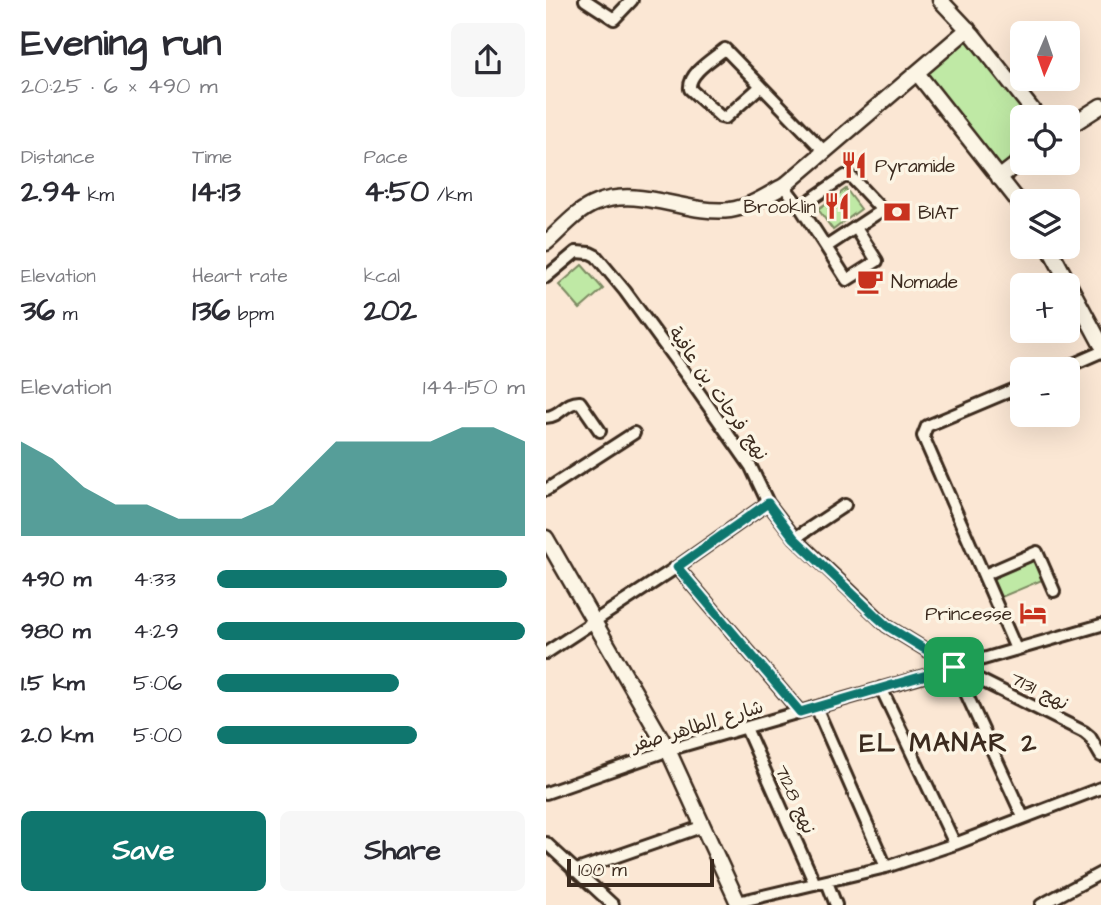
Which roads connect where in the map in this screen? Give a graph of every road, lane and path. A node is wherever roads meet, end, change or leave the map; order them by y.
1 (585, 0) edge
2 (632, 0) edge
3 (940, 0) edge
4 (968, 29) junction
5 (917, 73) junction
6 (761, 86) junction
7 (1028, 105) edge
8 (1101, 106) edge
9 (1080, 119) edge
10 (824, 150) junction
11 (1010, 169) edge
12 (999, 178) junction
13 (784, 186) junction
14 (1010, 191) edge
15 (800, 207) junction
16 (856, 228) junction
17 (546, 243) edge
18 (825, 247) junction
19 (1055, 259) edge
20 (546, 277) edge
21 (1101, 344) edge
22 (1101, 352) edge
23 (1080, 361) edge
24 (1010, 391) edge
25 (546, 417) edge
26 (600, 431) dead end
27 (634, 433) dead end
28 (546, 490) edge
29 (768, 503) junction
30 (845, 505) dead end
31 (546, 538) edge
32 (794, 538) junction
33 (677, 567) junction
34 (984, 575) junction
35 (1054, 591) dead end
36 (595, 620) junction
37 (1101, 625) edge
38 (1016, 649) junction
39 (546, 653) edge
40 (954, 667) junction
41 (881, 688) junction
42 (816, 707) junction
43 (800, 712) junction
44 (746, 728) junction
45 (668, 750) junction
46 (1101, 755) edge
47 (1101, 788) edge
48 (546, 793) edge
49 (1023, 817) junction
50 (704, 826) junction
51 (546, 843) edge
52 (955, 844) junction
53 (886, 867) junction
54 (574, 871) junction
55 (1101, 873) edge
56 (821, 883) junction
57 (739, 903) edge
58 (613, 905) edge
59 (836, 905) edge
60 (1041, 905) edge

1 - 2 street
3 - 4 street
4 - 5 street
4 - 7 street
5 - 10 street
5 - 12 street
6 - 6 street
6 - 10 street
8 - 9 street
10 - 13 street
11 - 12 street
12 - 14 street
13 - 15 street
13 - 17 street
15 - 16 street
15 - 18 street
16 - 18 street
16 - 18 street
19 - 21 street
20 - 29 street, نهج فرحات بن عافية
22 - 23 street
24 - 34 street
25 - 26 street
27 - 28 street
29 - 32 street, نهج فرحات بن عافية
29 - 33 street
30 - 32 street
31 - 36 street
32 - 40 street, نهج فرحات بن عافية
33 - 36 street
33 - 43 street
34 - 35 street
34 - 38 street
36 - 39 street
36 - 45 street
37 - 38 street, شارع الطاهر صفر
38 - 40 street, شارع الطاهر صفر
40 - 41 street, شارع الطاهر صفر
40 - 46 street, نهج 7131
40 - 49 street
41 - 42 street, شارع الطاهر صفر
41 - 52 street
42 - 43 street, شارع الطاهر صفر
42 - 53 street
43 - 44 street, شارع الطاهر صفر
44 - 45 street, شارع الطاهر صفر
44 - 56 street, نهج 7128
45 - 48 street, شارع الطاهر صفر
45 - 50 street
47 - 49 street
49 - 52 street
50 - 54 street
50 - 57 street
51 - 54 street
52 - 53 street
53 - 56 street
54 - 58 street
55 - 60 street
56 - 57 street
56 - 59 street, نهج 7128

